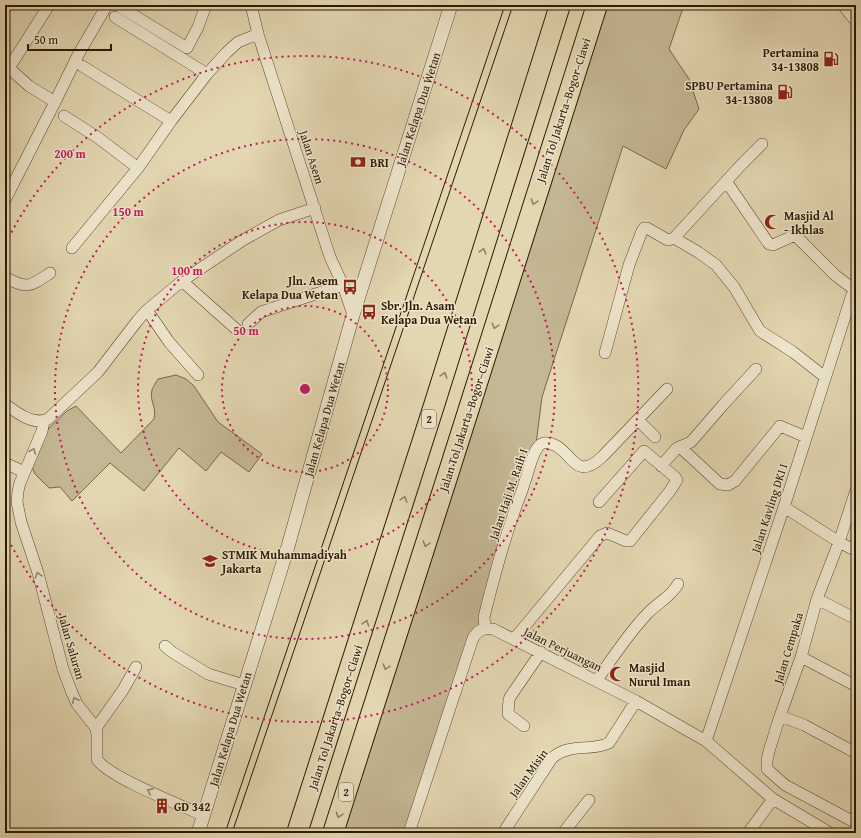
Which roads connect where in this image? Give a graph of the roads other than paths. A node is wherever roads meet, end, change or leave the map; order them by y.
1 (49, 5) edge
2 (109, 5) edge
3 (206, 5) edge
4 (251, 5) edge
5 (451, 5) edge
6 (560, 5) edge
7 (597, 5) edge
8 (844, 5) edge
9 (115, 17) dead end
10 (856, 20) edge
11 (258, 34) junction
12 (82, 66) dead end
13 (207, 74) junction
14 (56, 102) junction
15 (64, 116) dead end
16 (171, 121) junction
17 (762, 144) dead end
18 (138, 168) junction
19 (726, 181) junction
20 (5, 200) edge
21 (315, 208) junction
22 (674, 238) junction
23 (72, 248) dead end
24 (50, 273) dead end
25 (5, 277) edge
26 (182, 281) junction
27 (343, 285) junction
28 (855, 288) edge
29 (146, 310) junction
30 (353, 315) junction
31 (248, 324) dead end
32 (236, 329) dead end
33 (605, 353) dead end
34 (756, 369) dead end
35 (198, 375) dead end
36 (825, 377) junction
37 (667, 389) dead end
38 (5, 404) edge
39 (638, 420) junction
40 (44, 421) junction
41 (655, 437) dead end
42 (806, 437) junction
43 (680, 447) junction
44 (5, 463) edge
45 (661, 466) junction
46 (24, 472) junction
47 (856, 490) edge
48 (599, 502) dead end
49 (784, 507) junction
50 (839, 542) junction
51 (856, 551) edge
52 (678, 584) dead end
53 (816, 599) junction
54 (856, 619) edge
55 (485, 628) junction
56 (514, 639) junction
57 (165, 646) dead end
58 (541, 652) junction
59 (801, 657) junction
60 (136, 667) dead end
61 (597, 680) junction
62 (244, 685) junction
63 (856, 686) edge
64 (636, 700) junction
65 (780, 716) junction
66 (524, 726) dead end
67 (96, 728) junction
68 (706, 741) junction
69 (856, 753) edge
70 (772, 799) junction
71 (589, 800) dead end
72 (204, 815) junction
73 (856, 823) edge
74 (198, 833) edge
75 (297, 833) edge
76 (333, 833) edge
77 (409, 833) edge
78 (503, 833) edge
79 (563, 833) edge
80 (748, 833) edge
81 (830, 833) edge

1 - 14 street
2 - 3 street
2 - 14 street
4 - 11 street, Jalan Asem
5 - 30 street, Jalan Kelapa Dua Wetan
75 -> 6 highway, Jalan Tol Jakarta–Bogor–Ciawi / 2
7 -> 76 highway, Jalan Tol Jakarta–Bogor–Ciawi / 2
8 - 10 street
9 - 13 street
11 - 13 street
11 - 21 street, Jalan Asem
12 - 16 street
13 - 16 street
14 - 20 street
15 - 18 street
16 - 18 street
17 - 19 street
18 - 23 street
19 - 22 street
19 - 28 street
21 - 26 street
21 - 27 street, Jalan Asem
22 - 33 street
22 - 36 street
24 - 25 street
26 - 29 street
26 - 32 street
27 - 30 street, Jalan Asem
27 - 31 street
28 - 36 street, Jalan Kavling DKI I
29 - 35 street
29 - 40 street
30 - 62 street, Jalan Kelapa Dua Wetan
34 - 43 street
36 - 42 street, Jalan Kavling DKI I
37 - 39 street, Jalan Haji M. Raih I
38 - 40 street
39 - 41 street
39 - 55 street, Jalan Haji M. Raih I
46 -> 40 street, Jalan Saluran
42 - 43 street
42 - 49 street, Jalan Kavling DKI I
43 - 45 street
44 - 46 street
45 - 48 street
45 - 56 street
67 -> 46 street, Jalan Saluran
47 - 50 street, Jalan Cempaka
49 - 50 street
49 - 68 street, Jalan Kavling DKI I
50 - 51 street
50 - 53 street, Jalan Cempaka
52 - 61 street
53 - 54 street
53 - 59 street, Jalan Cempaka
55 - 56 street, Jalan Perjuangan
55 - 77 street
56 - 58 street, Jalan Perjuangan
57 - 62 street
58 - 61 street, Jalan Perjuangan
58 - 66 street
59 - 63 street
59 - 65 street, Jalan Cempaka
60 - 67 street
61 - 64 street, Jalan Perjuangan
62 - 72 street, Jalan Kelapa Dua Wetan
64 - 68 street, Jalan Perjuangan
64 - 78 street, Jalan Misin
65 - 69 street
65 - 73 street, Jalan Cempaka
72 -> 67 street
68 - 70 street, Jalan Perjuangan
70 - 80 street
70 - 81 street, Jalan Perjuangan
71 - 79 street
72 - 74 street, Jalan Kelapa Dua Wetan

